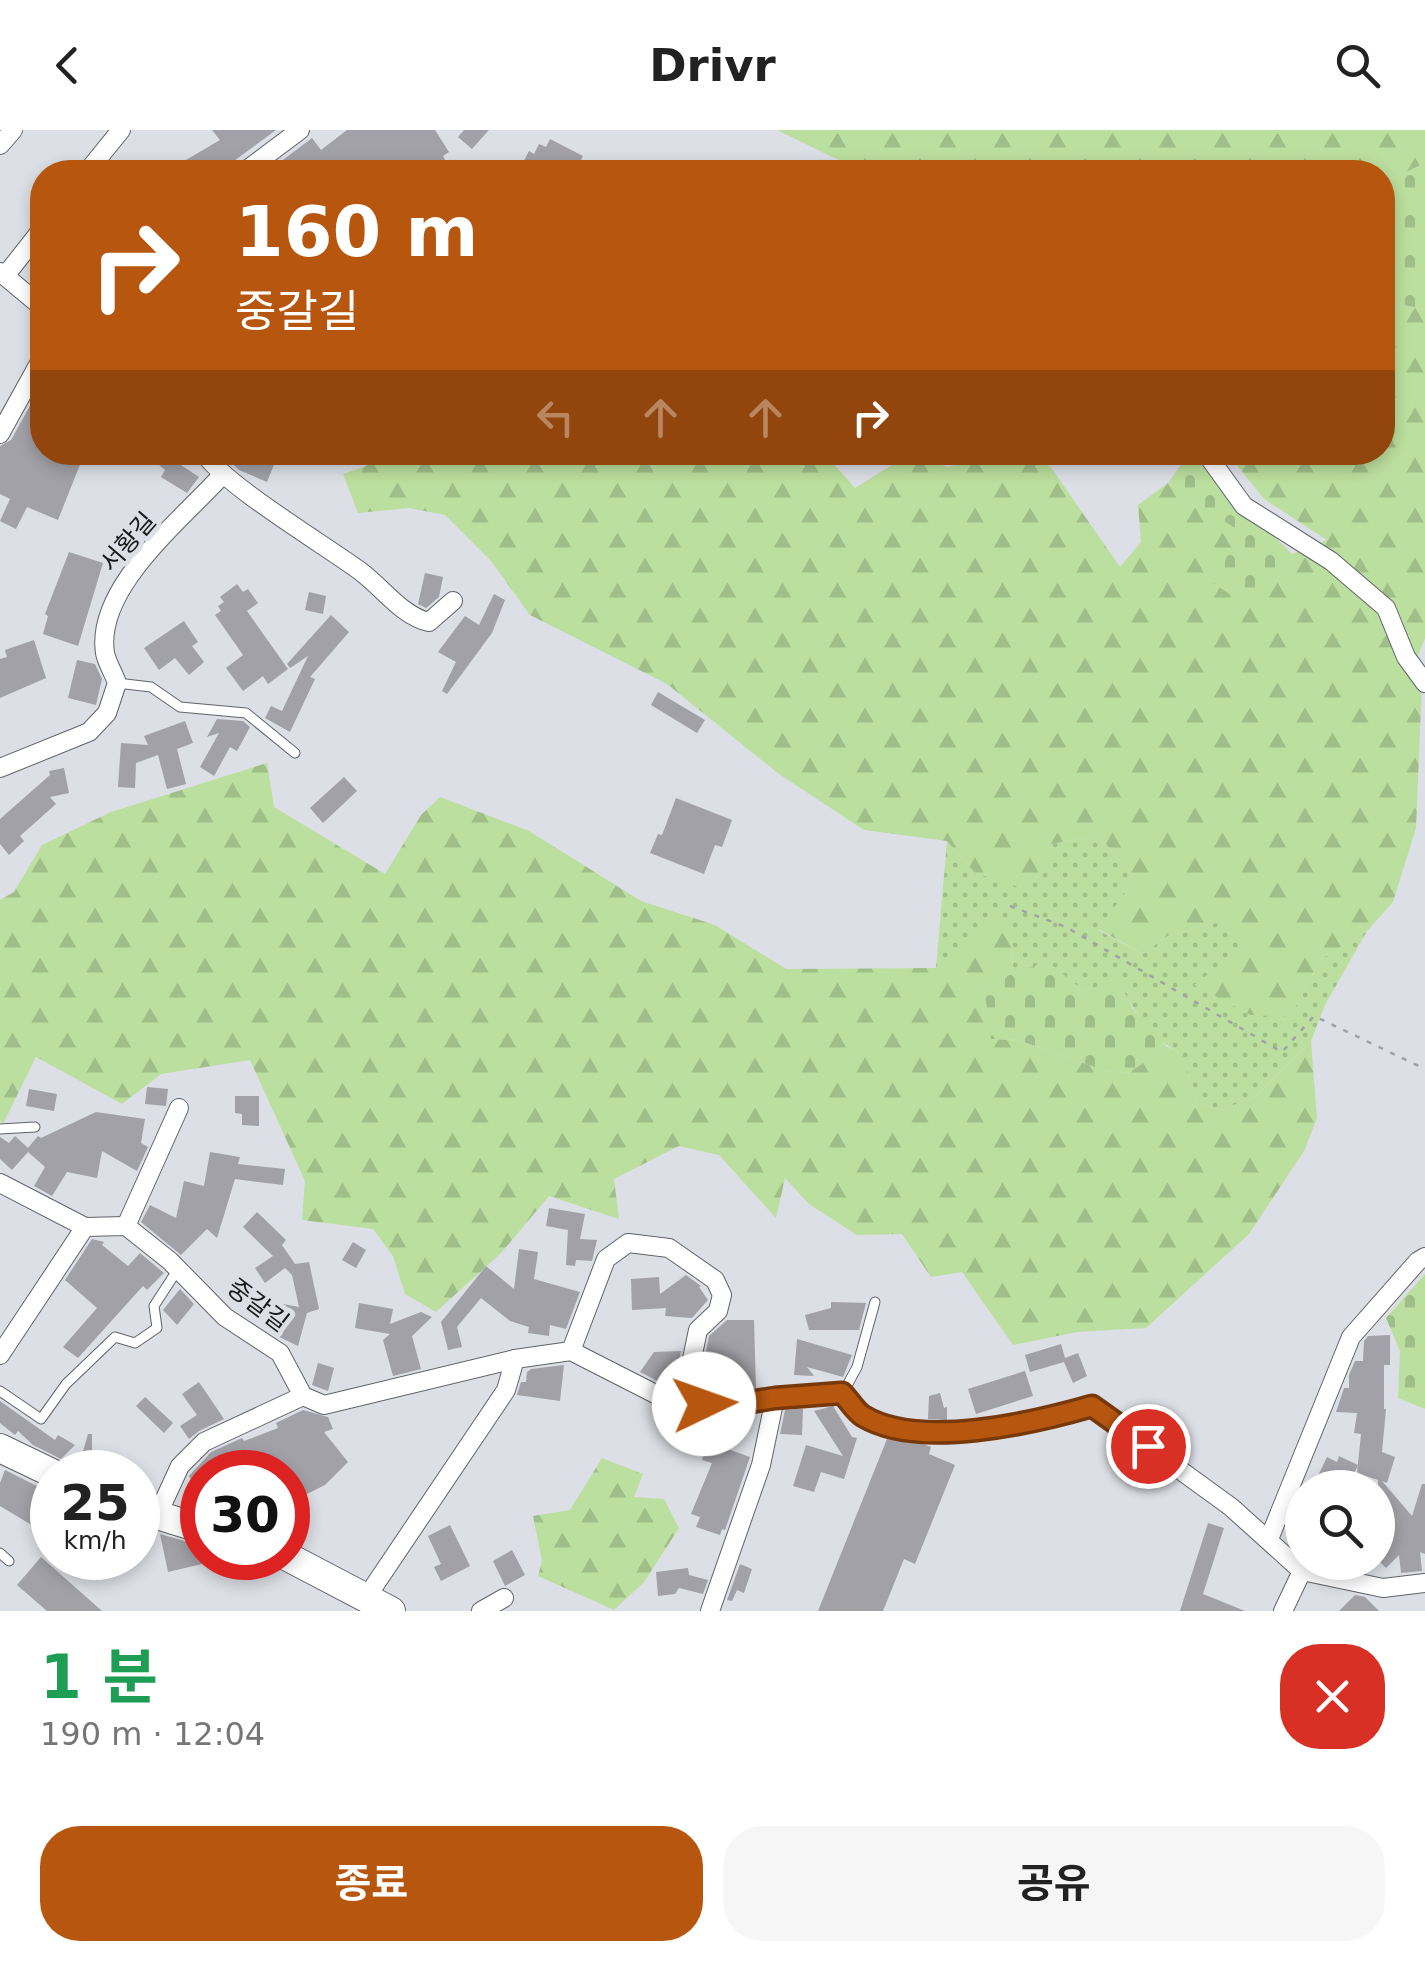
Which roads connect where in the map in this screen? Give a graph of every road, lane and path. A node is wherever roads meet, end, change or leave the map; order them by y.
1 (14, 130) edge
2 (121, 130) edge
3 (292, 132) edge
4 (0, 145) edge
5 (97, 160) edge
6 (258, 160) edge
7 (30, 242) edge
8 (2, 274) edge
9 (30, 297) edge
10 (30, 380) edge
11 (0, 434) edge
12 (215, 465) edge
13 (1214, 465) edge
14 (223, 474) junction
15 (453, 601) dead end
16 (117, 683) junction
17 (1425, 683) edge
18 (295, 753) dead end
19 (0, 768) edge
20 (1010, 906) dead end
21 (1425, 1069) edge
22 (179, 1108) dead end
23 (35, 1126) dead end
24 (0, 1129) edge
25 (0, 1183) edge
26 (126, 1226) junction
27 (85, 1227) junction
28 (1425, 1257) edge
29 (178, 1269) junction
30 (875, 1302) dead end
31 (571, 1351) junction
32 (0, 1355) edge
33 (515, 1359) junction
34 (0, 1391) edge
35 (842, 1393) junction
36 (303, 1396) junction
37 (775, 1398) junction
38 (683, 1402) junction
39 (0, 1448) edge
40 (30, 1462) edge
41 (160, 1494) edge
42 (1269, 1539) junction
43 (1285, 1555) edge
44 (310, 1569) edge
45 (1298, 1580) edge
46 (1345, 1580) edge
47 (1425, 1584) edge
48 (366, 1598) junction
49 (504, 1598) dead end
50 (392, 1611) edge
51 (481, 1611) edge
52 (710, 1611) edge
53 (1283, 1611) edge

1 - 4 street
2 - 5 street
3 - 6 street
7 - 8 street
8 - 9 street
10 - 11 street
12 - 14 street
13 - 17 street
14 - 15 street
14 - 16 street, 서황길
16 - 18 lane
16 - 19 street
20 - 21 path
22 - 26 street
23 - 24 lane
25 - 27 street
26 - 27 street
26 - 29 street, 중갈길
27 - 32 street
28 - 42 street
29 - 34 lane
29 - 36 street, 중갈길
30 - 35 lane
31 - 33 street
31 - 38 street
31 - 38 street
33 - 36 street
33 - 48 street
35 - 37 street
35 - 42 street
36 - 41 street
37 - 38 street
37 - 52 street
39 - 40 main road
42 - 43 street
44 - 48 main road
45 - 53 street
46 - 47 street
48 - 50 main road
49 - 51 street

